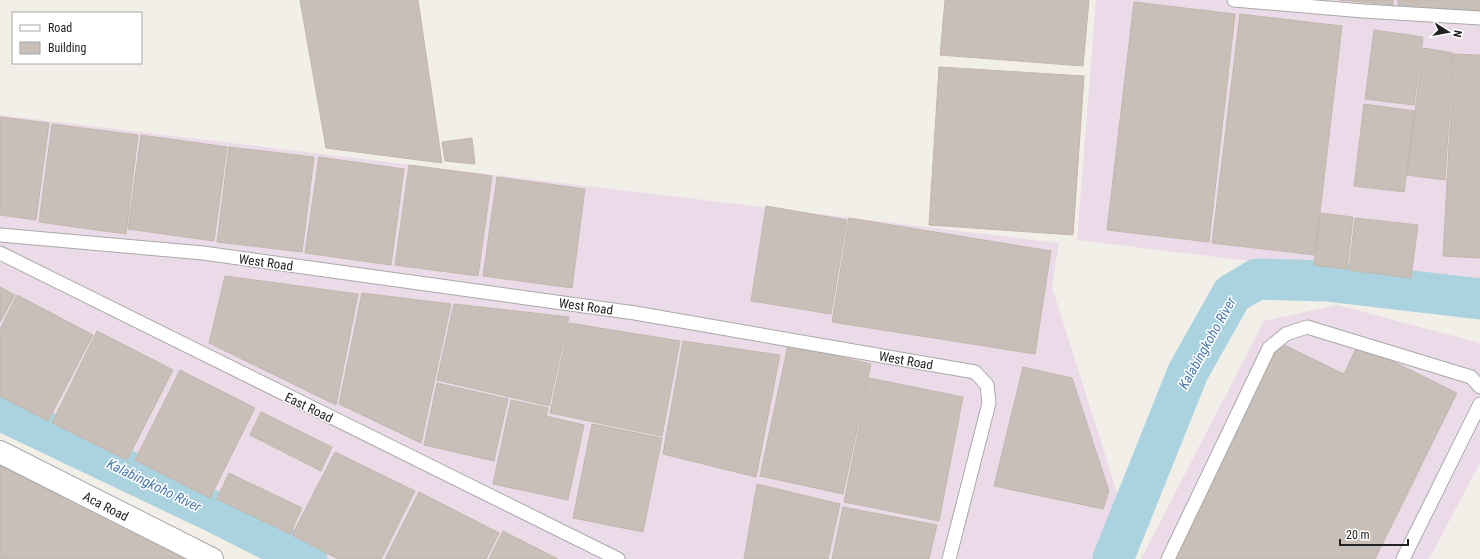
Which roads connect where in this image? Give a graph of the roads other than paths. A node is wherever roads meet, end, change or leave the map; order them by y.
1 (1234, 0) edge
2 (1480, 18) edge
3 (0, 235) edge
4 (0, 253) edge
5 (1480, 387) edge
6 (1480, 404) edge
7 (0, 452) edge
8 (212, 559) edge
9 (618, 559) edge
10 (949, 559) edge
11 (1168, 559) edge
12 (1403, 559) edge

1 - 2 lane
3 - 10 lane, West Road
4 - 9 lane, East Road
5 - 11 lane
6 - 12 lane
7 - 8 street, Aca Road

